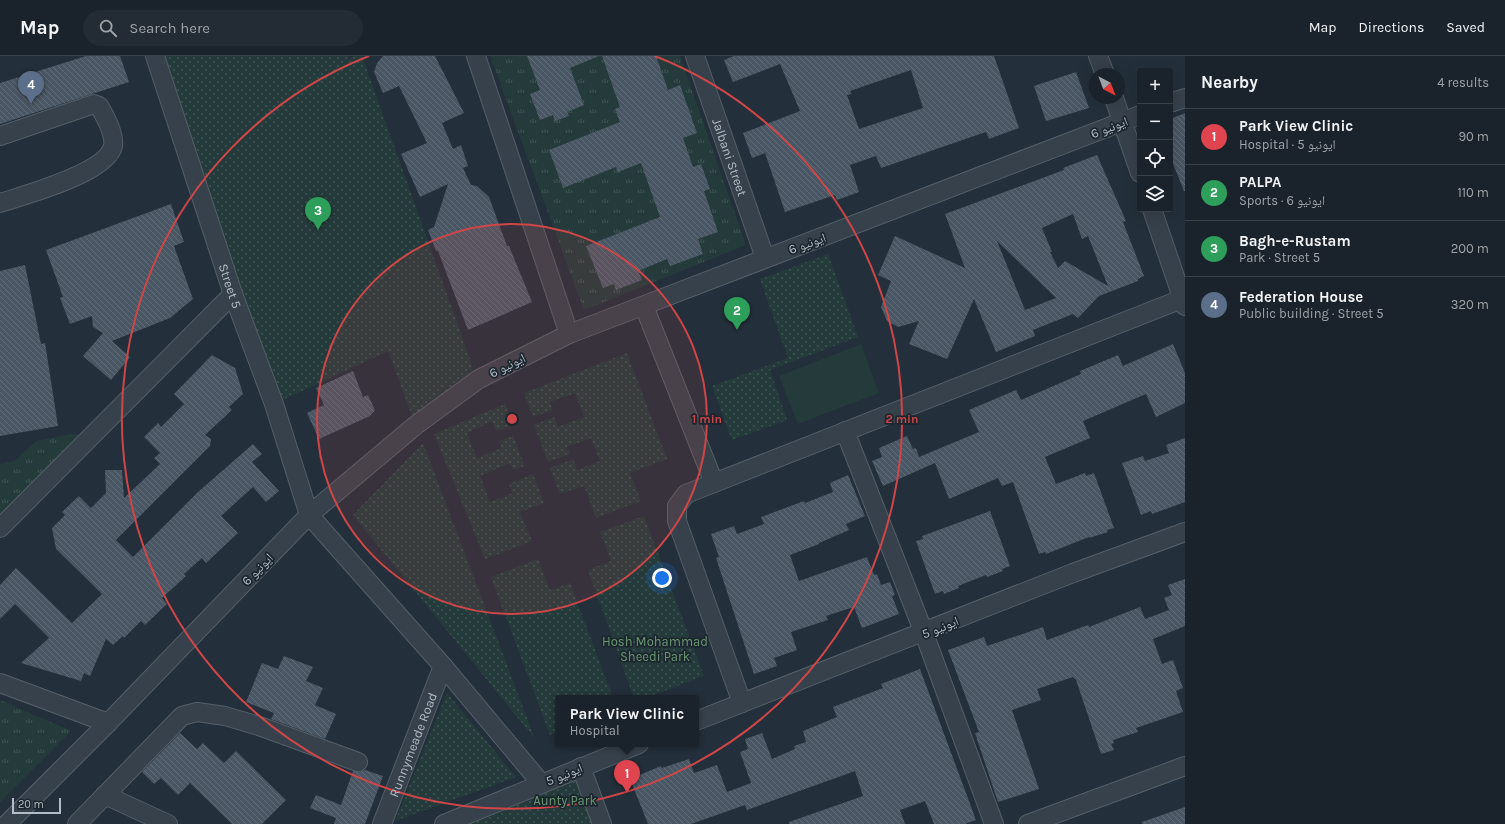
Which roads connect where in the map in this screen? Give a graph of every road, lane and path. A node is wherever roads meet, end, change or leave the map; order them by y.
1 (155, 56) edge
2 (476, 56) edge
3 (695, 56) edge
4 (1098, 56) edge
5 (1103, 68) edge
6 (1185, 98) edge
7 (1173, 102) edge
8 (1116, 104) edge
9 (1137, 116) edge
10 (1123, 122) junction
11 (0, 136) edge
12 (1137, 164) edge
13 (0, 203) edge
14 (1153, 212) edge
15 (765, 258) junction
16 (233, 294) junction
17 (1184, 302) edge
18 (644, 306) junction
19 (570, 334) junction
20 (845, 432) junction
21 (714, 483) junction
22 (309, 515) junction
23 (0, 528) edge
24 (1185, 532) edge
25 (924, 633) junction
26 (443, 666) junction
27 (0, 683) edge
28 (742, 703) junction
29 (699, 721) edge
30 (108, 723) junction
31 (631, 747) edge
32 (358, 762) dead end
33 (1185, 766) edge
34 (581, 767) junction
35 (541, 783) junction
36 (105, 795) junction
37 (7, 824) edge
38 (77, 824) edge
39 (168, 824) edge
40 (382, 824) edge
41 (444, 824) edge
42 (602, 824) edge
43 (994, 824) edge
44 (1028, 824) edge

1 - 16 street, Street 5
2 - 19 street
3 - 15 street, Jalbani Street
4 - 5 street
6 - 7 street
8 - 10 street
9 - 10 street, ایونیو 6
10 - 12 street
10 - 15 street, ایونیو 6
11 - 13 street
14 - 17 street
15 - 18 street, ایونیو 6
16 - 22 street, Street 5
16 - 23 street
17 - 20 street
18 - 19 street, ایونیو 6
18 - 21 street
19 - 22 street, ایونیو 6
20 - 21 street
20 - 25 street
21 - 28 street
22 - 26 street
22 - 30 street, ایونیو 6
24 - 25 street, ایونیو 5
25 - 28 street, ایونیو 5
25 - 43 street
26 - 35 street
26 - 40 street, Runnymeade Road
27 - 30 street
28 - 29 street, ایونیو 5
30 - 37 street, ایونیو 6
31 - 34 street, ایونیو 5
32 - 36 street
33 - 44 street
34 - 35 street, ایونیو 5
34 - 42 street
35 - 41 street, ایونیو 5
36 - 38 street
36 - 39 street

